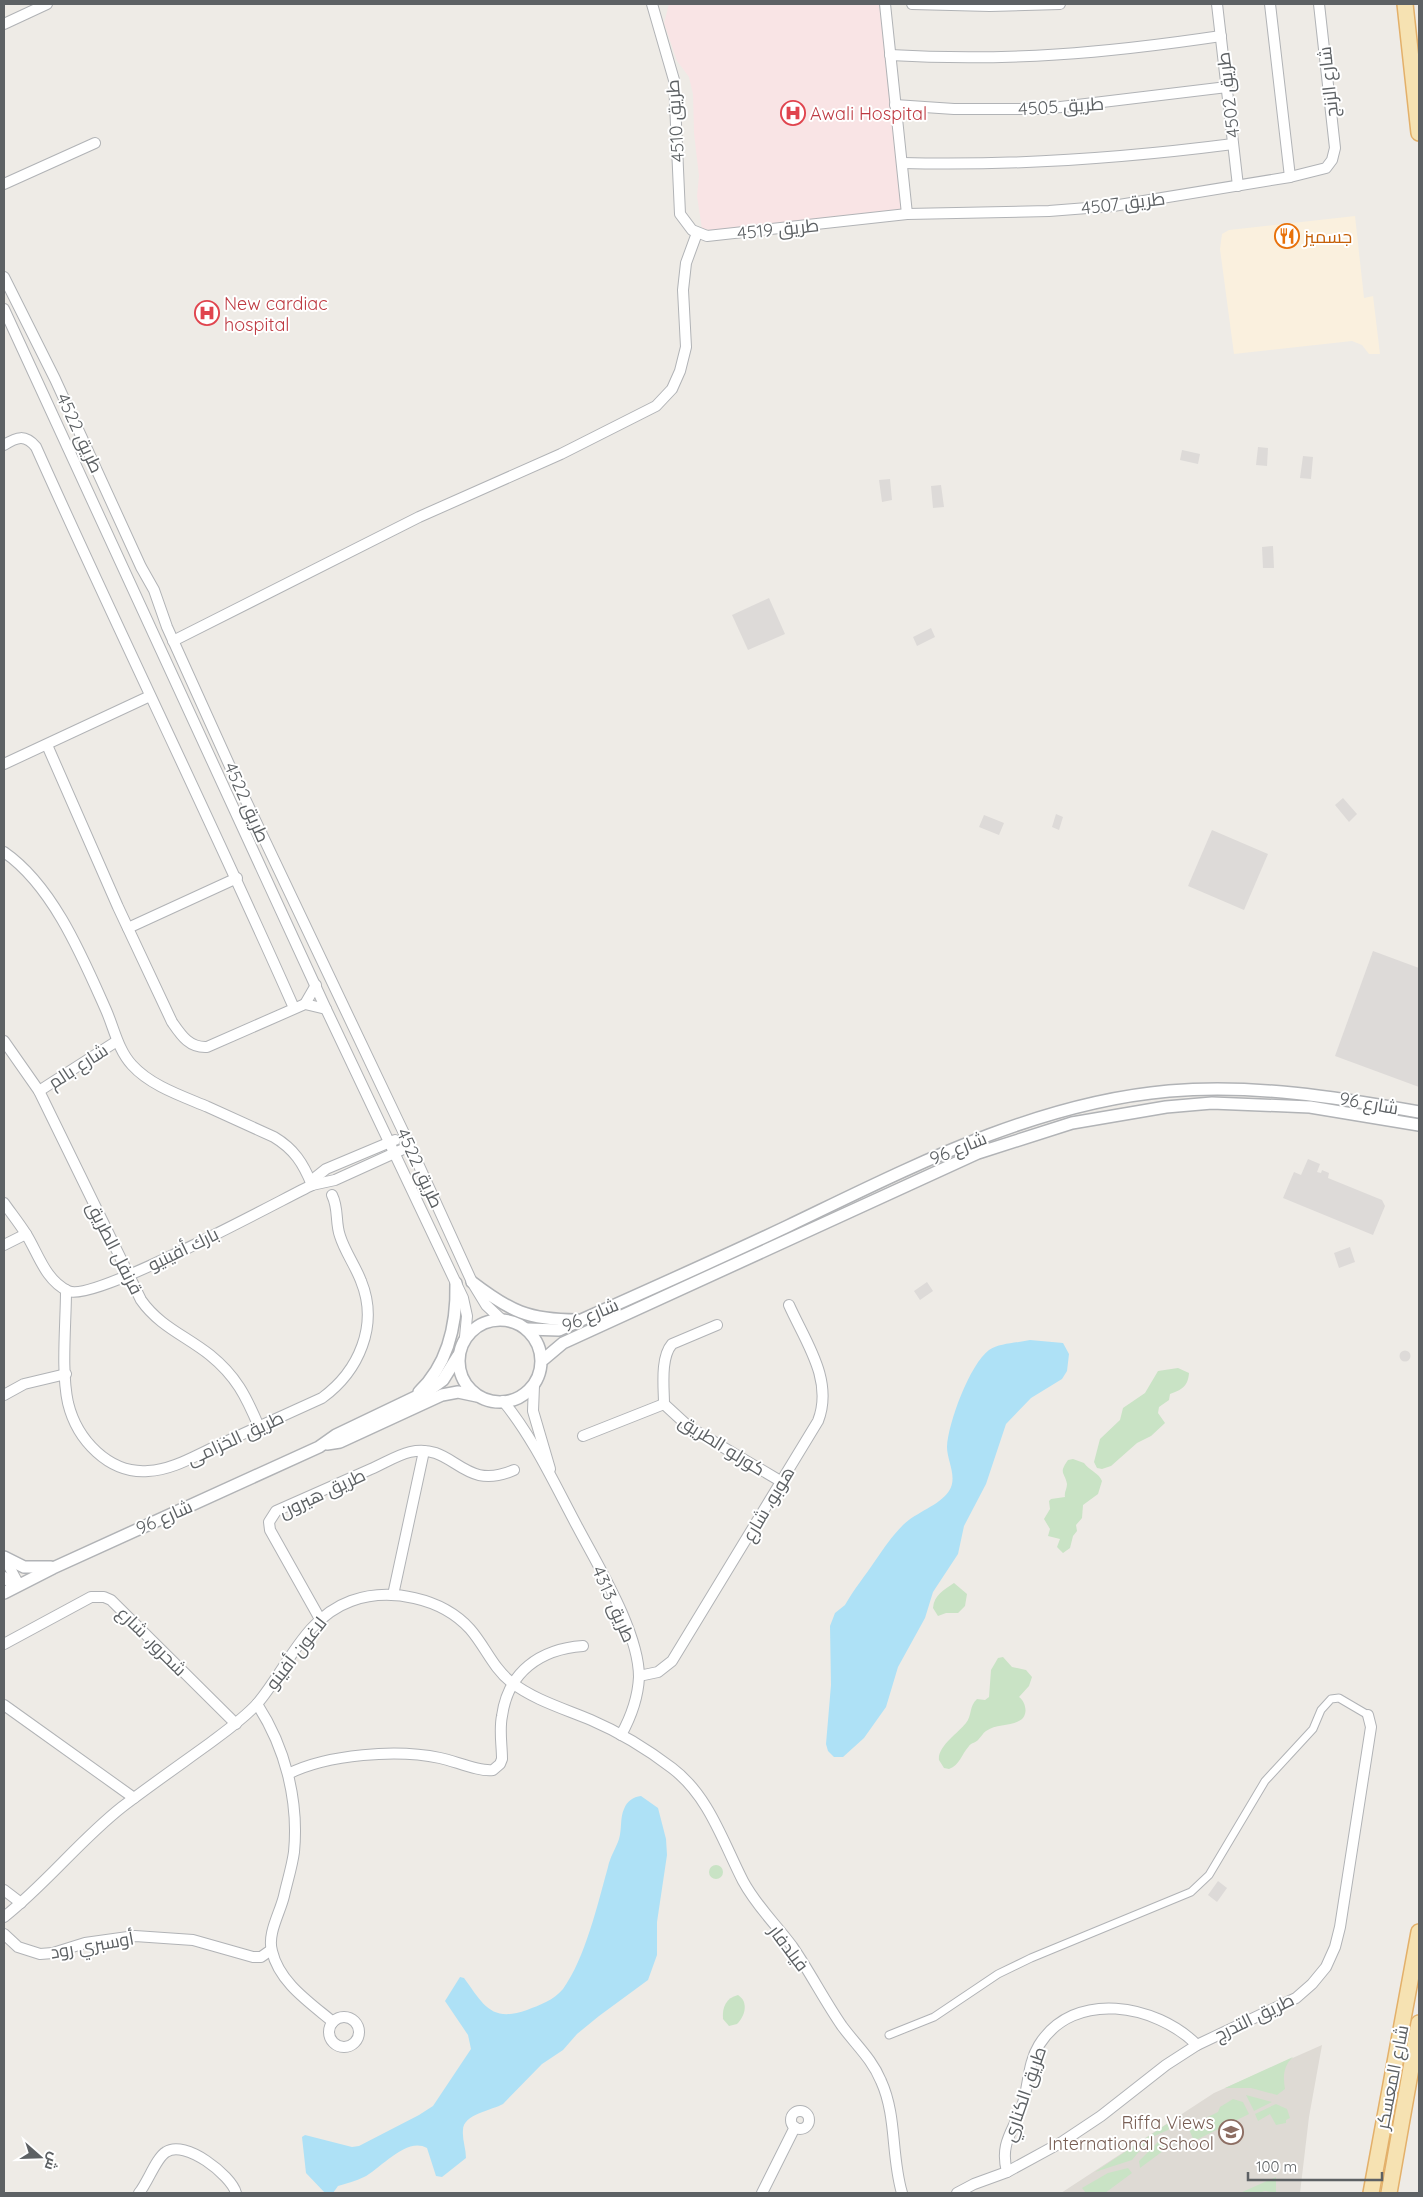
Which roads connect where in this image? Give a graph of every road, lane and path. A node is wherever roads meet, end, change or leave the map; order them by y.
1 (47, 4) edge
2 (652, 4) edge
3 (886, 4) edge
4 (912, 4) edge
5 (1060, 4) edge
6 (1217, 4) edge
7 (1270, 4) edge
8 (1320, 4) edge
9 (1405, 4) edge
10 (4, 24) edge
11 (1221, 36) junction
12 (890, 55) junction
13 (1227, 87) junction
14 (895, 105) junction
15 (1419, 134) edge
16 (95, 143) dead end
17 (1233, 144) junction
18 (1332, 160) joint
19 (902, 163) junction
20 (1290, 178) junction
21 (4, 184) edge
22 (1238, 186) junction
23 (907, 214) junction
24 (697, 233) junction
25 (4, 277) edge
26 (4, 309) edge
27 (4, 445) edge
28 (174, 641) junction
29 (150, 696) junction
30 (47, 745) junction
31 (4, 764) edge
32 (4, 852) edge
33 (236, 878) junction
34 (128, 928) junction
35 (316, 985) junction
36 (305, 1004) junction
37 (294, 1008) junction
38 (326, 1009) junction
39 (117, 1040) junction
40 (4, 1041) edge
41 (39, 1091) junction
42 (1419, 1112) edge
43 (1419, 1125) edge
44 (404, 1135) junction
45 (390, 1142) junction
46 (410, 1146) junction
47 (395, 1154) junction
48 (330, 1168) junction
49 (335, 1180) junction
50 (312, 1185) junction
51 (332, 1195) dead end
52 (4, 1203) edge
53 (26, 1234) junction
54 (4, 1245) edge
55 (128, 1276) junction
56 (472, 1282) junction
57 (456, 1283) junction
58 (66, 1290) junction
59 (789, 1305) dead end
60 (502, 1320) junction
61 (581, 1320) junction
62 (717, 1325) dead end
63 (527, 1329) junction
64 (465, 1336) junction
65 (458, 1356) junction
66 (544, 1359) junction
67 (66, 1374) junction
68 (534, 1385) junction
69 (4, 1395) edge
70 (478, 1396) junction
71 (411, 1400) junction
72 (503, 1401) junction
73 (664, 1404) junction
74 (259, 1427) junction
75 (583, 1436) dead end
76 (325, 1444) junction
77 (424, 1451) junction
78 (514, 1470) dead end
79 (553, 1480) junction
80 (782, 1482) junction
81 (4, 1557) edge
82 (53, 1568) junction
83 (4, 1577) edge
84 (17, 1586) junction
85 (4, 1593) edge
86 (393, 1595) junction
87 (320, 1619) junction
88 (4, 1644) edge
89 (583, 1646) dead end
90 (639, 1676) junction
91 (513, 1684) junction
92 (257, 1704) junction
93 (4, 1705) edge
94 (1368, 1715) joint
95 (236, 1724) junction
96 (621, 1735) junction
97 (288, 1774) junction
98 (134, 1798) junction
99 (4, 1890) edge
100 (21, 1903) junction
101 (4, 1917) edge
102 (1419, 1932) edge
103 (4, 1934) edge
104 (271, 1950) junction
105 (333, 2022) dead end
106 (1419, 2023) edge
107 (889, 2035) dead end
108 (1197, 2045) junction
109 (795, 2127) dead end
110 (1007, 2172) junction
111 (139, 2193) edge
112 (236, 2193) edge
113 (762, 2193) edge
114 (902, 2193) edge
115 (957, 2193) edge
116 (1371, 2193) edge
117 (1389, 2193) edge

1 - 10 street
2 - 24 street, طريق 4510
3 - 12 street
4 - 5 street
6 - 11 street, طريق 4502
7 - 20 street
8 - 18 street, شارع الزنج
9 - 15 main road
11 - 12 street
11 - 13 street, طريق 4502
12 - 14 street
13 - 14 street, طريق 4505
13 - 17 street, طريق 4502
14 - 19 street
16 - 21 street
17 - 19 street
17 - 22 street, طريق 4502
18 - 20 street, طريق 4507
19 - 23 street
20 - 22 street, طريق 4507
22 - 23 street, طريق 4507
23 - 24 street, طريق 4519
24 - 28 street
25 - 28 street, طريق 4522
26 - 35 street, طريق 4522
27 - 29 street
28 - 44 street, طريق 4522
29 - 30 street
29 - 33 street
30 - 31 street
30 - 34 street
32 - 39 street
33 - 34 street
33 - 37 street
34 - 37 street
35 - 36 street
35 - 38 street, طريق 4522
36 - 37 street
36 - 38 street
38 - 45 street, طريق 4522
39 - 41 street, شارع بالم
39 - 50 street
40 - 41 street, قرنفل الطريق
41 - 55 street, قرنفل الطريق
42 - 61 street, شارع 96
43 - 66 street, شارع 96
44 - 45 street, بارك أفينيو
44 - 46 street, طريق 4522
45 - 47 street, طريق 4522
45 - 48 street, بارك أفينيو
46 - 47 street, بارك أفينيو
46 - 56 street, طريق 4522
47 - 49 street, بارك أفينيو
47 - 57 street, طريق 4522
48 - 49 street
48 - 50 street, بارك أفينيو
49 - 50 street, بارك أفينيو
50 - 55 street, بارك أفينيو
51 - 74 street, طريق الخزامى
52 - 53 street
53 - 54 street
53 - 58 street
55 - 58 street, بارك أفينيو
55 - 74 street, قرنفل الطريق
56 - 60 street, طريق 4522
56 - 61 street
57 - 64 street, طريق 4522
57 - 71 street
58 - 67 street, طريق الخزامى
59 - 80 street, هوبو، شارع
60 - 63 street
60 - 64 street
61 - 63 street, شارع 96
62 - 73 street, كورلو الطريق
63 - 66 street
64 - 65 street
65 - 70 street
65 - 71 street, شارع 96
66 - 68 street
67 - 69 street
67 - 74 street, طريق الخزامى
68 - 72 street
68 - 79 street, طريق 4313
70 - 72 street
70 - 76 street, شارع 96
71 - 76 street, شارع 96
72 - 79 street, طريق 4313
73 - 75 street, كورلو الطريق
73 - 80 street, كورلو الطريق
76 - 82 street, شارع 96
77 - 78 street
77 - 86 street
77 - 87 street, طريق هيرون
79 - 90 street, طريق 4313
80 - 90 street, هوبو، شارع
81 - 82 street
81 - 84 street
82 - 84 street, شارع 96
83 - 84 street
84 - 85 street, شارع 96
86 - 87 street, لاغون أفينو
86 - 91 street, لاغون أفينو
87 - 92 street, لاغون أفينو
88 - 95 street, شحرور، شارع
89 - 91 street
90 - 96 street, طريق 4313
91 - 96 street, لاغون أفينو
91 - 97 street
92 - 95 street, لاغون أفينو
92 - 97 street
93 - 98 street
94 - 107 street
94 - 108 street, طريق التدرج
95 - 98 street, لاغون أفينو
96 - 114 street, فيلدفار
97 - 104 street
98 - 100 street, لاغون أفينو
99 - 100 street
100 - 101 street, لاغون أفينو
102 - 116 main road, شارع المعسكر
103 - 104 street, أوسبري رود
104 - 105 street
106 - 117 main road, شارع المعسكر
108 - 110 street, طريق التدرج
108 - 110 street, طريق الكناري
109 - 113 street
110 - 115 street, طريق التدرج
111 - 112 street

